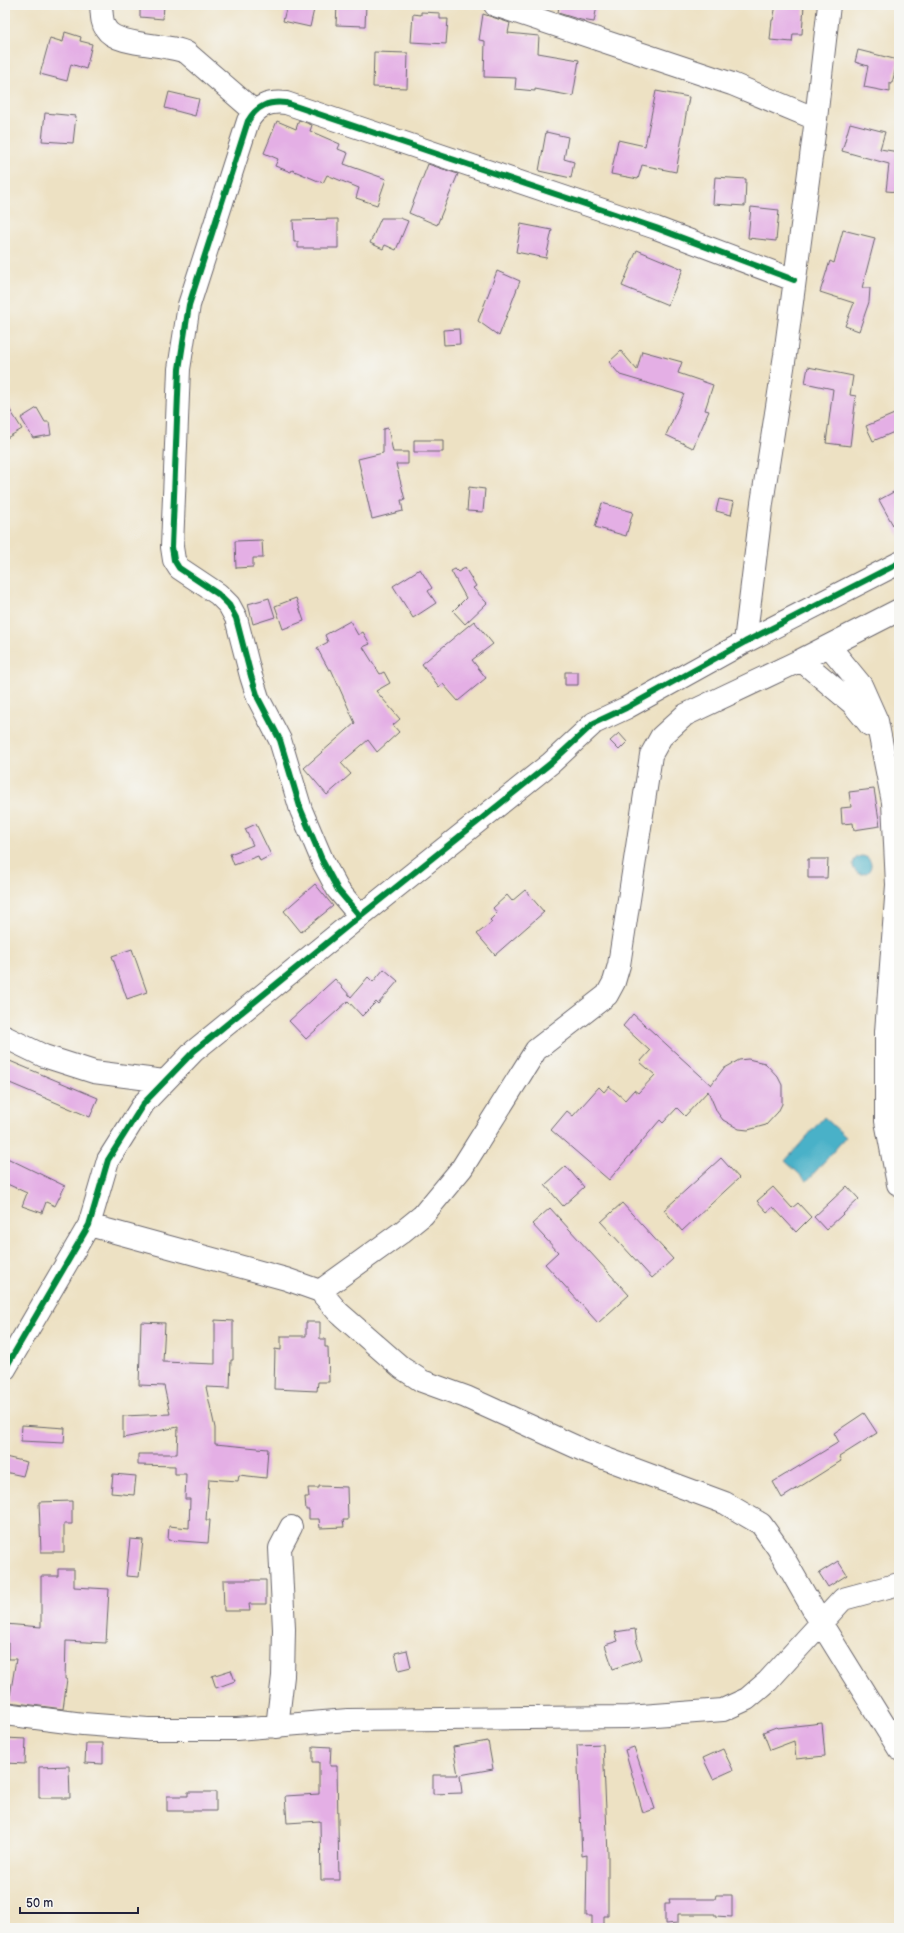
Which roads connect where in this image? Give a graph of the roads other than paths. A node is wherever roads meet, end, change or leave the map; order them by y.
1 (101, 5) edge
2 (495, 5) edge
3 (829, 5) edge
4 (254, 111) junction
5 (816, 119) junction
6 (794, 280) junction
7 (899, 563) edge
8 (899, 610) edge
9 (745, 642) junction
10 (829, 646) junction
11 (800, 660) junction
12 (882, 742) junction
13 (360, 916) junction
14 (5, 1037) edge
15 (164, 1081) junction
16 (898, 1184) dead end
17 (89, 1225) junction
18 (320, 1291) junction
19 (5, 1369) edge
20 (291, 1527) dead end
21 (899, 1584) edge
22 (821, 1623) junction
23 (5, 1714) edge
24 (277, 1726) junction
25 (899, 1748) edge

1 - 4 street
2 - 5 street
3 - 5 street
4 - 6 street
4 - 13 street
5 - 6 street
6 - 9 street
7 - 9 street
8 - 10 street
9 - 13 street
10 - 11 street
10 - 12 street
11 - 12 street
11 - 18 street
12 - 16 street
13 - 15 street
14 - 15 street
15 - 17 street
17 - 18 street
17 - 19 street
18 - 22 street
20 - 24 street
21 - 22 street
22 - 24 street
22 - 25 street
23 - 24 street

